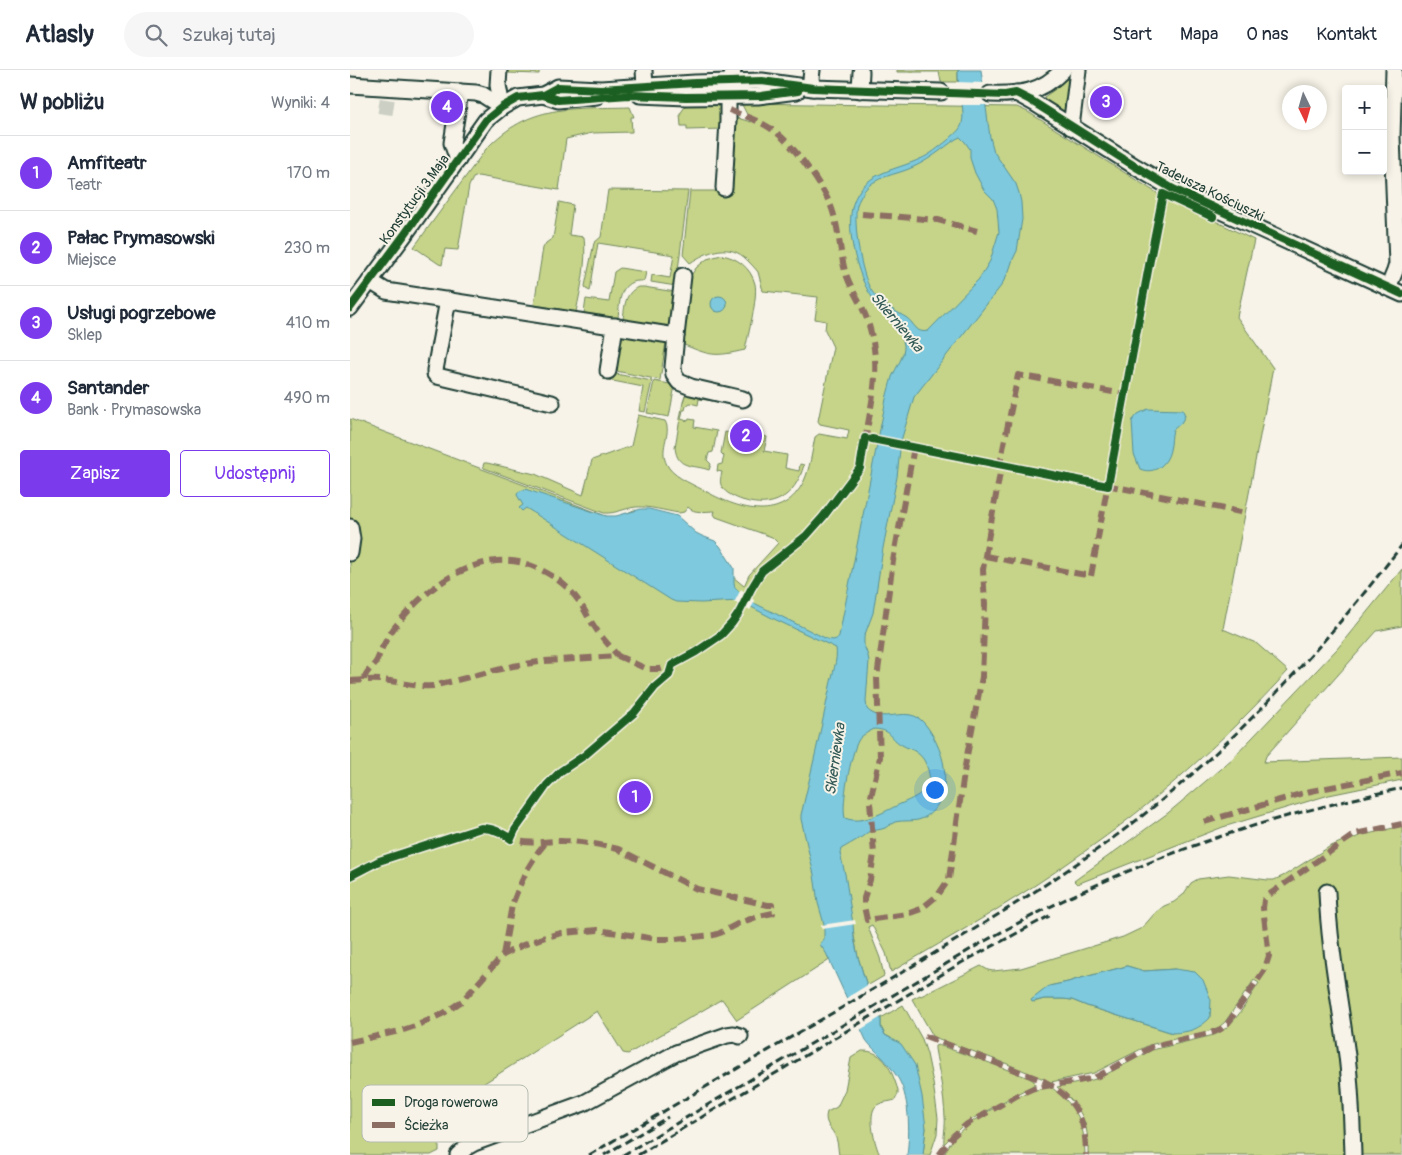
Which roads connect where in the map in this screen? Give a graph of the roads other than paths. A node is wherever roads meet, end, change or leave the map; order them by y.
1 (499, 70) edge
2 (644, 70) edge
3 (812, 70) edge
4 (1063, 70) edge
5 (1078, 70) edge
6 (1394, 70) edge
7 (861, 72) dead end
8 (731, 83) edge
9 (350, 85) edge
10 (645, 87) junction
11 (813, 88) junction
12 (860, 90) junction
13 (460, 92) junction
14 (941, 92) dead end
15 (990, 94) dead end
16 (1016, 94) junction
17 (542, 95) junction
18 (502, 107) junction
19 (1071, 127) junction
20 (1397, 137) edge
21 (458, 160) junction
22 (724, 188) dead end
23 (683, 276) dead end
24 (370, 281) junction
25 (1388, 288) junction
26 (1402, 294) edge
27 (448, 300) junction
28 (350, 308) edge
29 (615, 326) junction
30 (676, 336) junction
31 (608, 371) dead end
32 (743, 399) dead end
33 (552, 404) dead end
34 (350, 527) edge
35 (350, 553) edge
36 (1327, 892) dead end
37 (740, 1036) dead end
38 (528, 1123) edge
39 (477, 1142) edge
40 (458, 1155) edge
41 (1353, 1155) edge

1 - 18 street
2 - 10 street
3 - 11 street
4 - 16 street
5 - 19 street
6 - 20 street
7 - 12 street
8 - 10 street
8 - 11 street
8 - 17 street
8 - 22 street
9 - 13 street
10 - 17 street
11 - 12 street
12 - 14 street
13 - 18 street
13 - 21 street
15 - 16 street
16 - 19 street, Tadeusza Kościuszki
17 - 18 street, Konstytucji 3 Maja
18 - 21 street, Konstytucji 3 Maja
19 - 25 street, Tadeusza Kościuszki
20 - 25 street
21 - 24 street, Konstytucji 3 Maja
23 - 30 street
24 - 27 street
24 - 28 street, Konstytucji 3 Maja
25 - 26 street, Tadeusza Kościuszki
27 - 29 street
27 - 33 street
29 - 30 street
29 - 31 street
30 - 32 street
34 - 35 street
36 - 41 street
37 - 38 street
39 - 40 street

